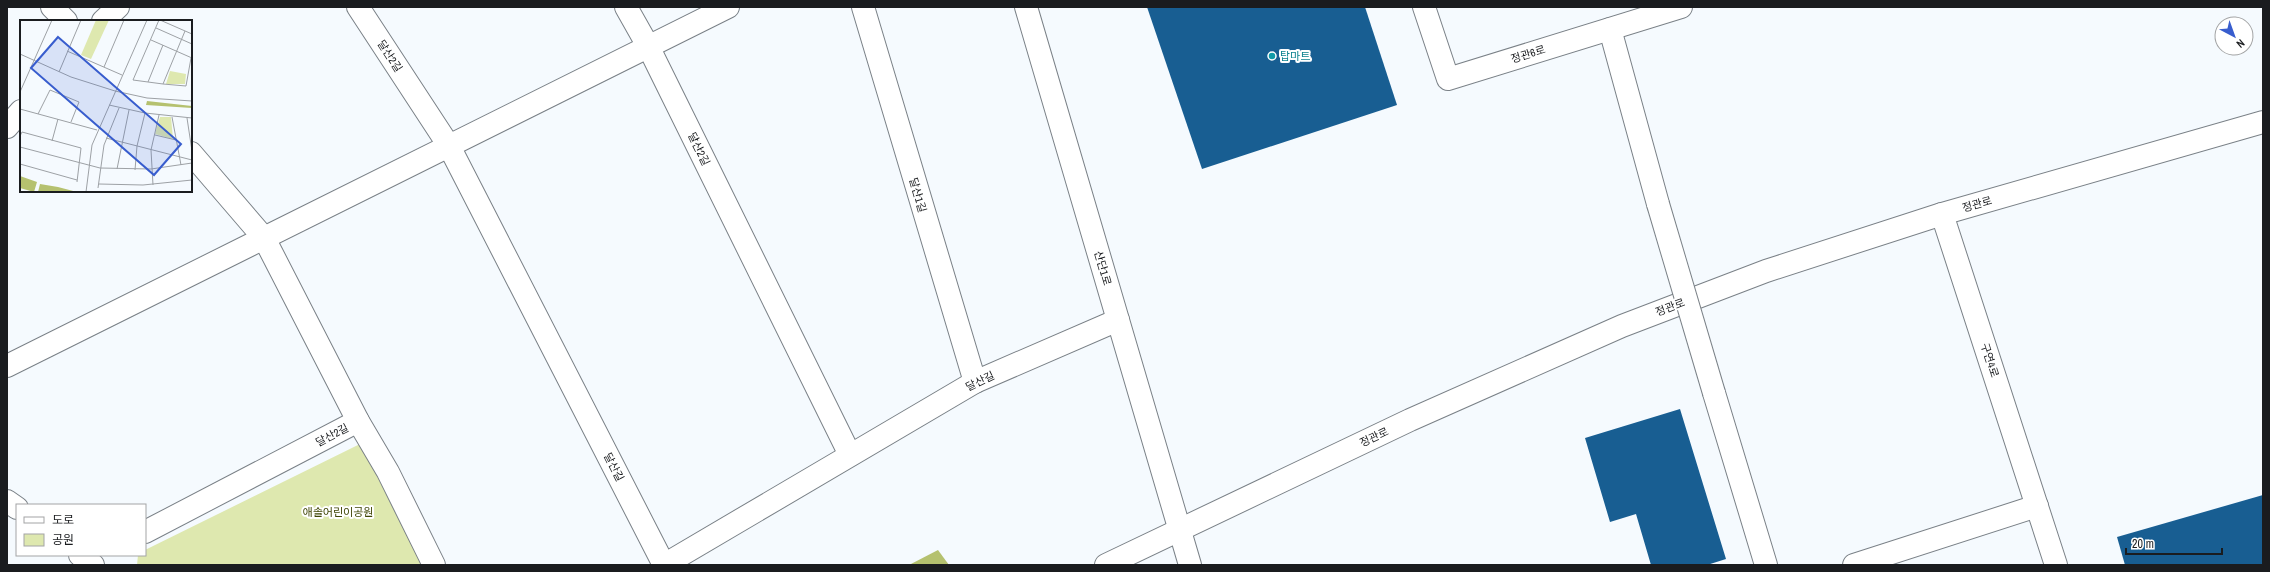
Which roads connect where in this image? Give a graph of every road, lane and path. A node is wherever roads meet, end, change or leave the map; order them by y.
1 (52, 7) edge
2 (118, 7) edge
3 (358, 7) edge
4 (626, 7) edge
5 (728, 7) edge
6 (863, 7) edge
7 (1026, 7) edge
8 (1424, 7) edge
9 (1681, 7) edge
10 (65, 20) edge
11 (104, 20) edge
12 (1610, 29) junction
13 (648, 46) junction
14 (20, 112) edge
15 (2263, 122) edge
16 (7, 127) edge
17 (449, 146) junction
18 (192, 154) edge
19 (1942, 214) junction
20 (264, 238) junction
21 (1118, 320) junction
22 (7, 366) edge
23 (564, 369) joint
24 (975, 382) junction
25 (358, 421) junction
26 (850, 455) junction
27 (7, 501) edge
28 (2037, 506) junction
29 (16, 507) edge
30 (1180, 529) junction
31 (146, 531) edge
32 (434, 565) edge
33 (664, 565) edge
34 (1106, 565) edge
35 (1190, 565) edge
36 (1766, 565) edge
37 (1854, 565) edge
38 (2056, 565) edge

1 - 10 street
2 - 11 street
3 - 17 street, 달산2길
4 - 13 street, 달산2길
5 - 13 street
6 - 24 street, 달산1길
7 - 21 street, 산단1로
8 - 12 street, 정관6로
9 - 12 street, 정관6로
12 - 36 street, bridge
13 - 17 street
13 - 26 street, 달산2길
14 - 16 street
15 - 19 street, 정관로
17 - 20 street
17 - 23 street, 달산2길
18 - 20 street, 달산2길
19 - 28 street, 구연4로
19 - 30 street, 정관로
20 - 22 street
20 - 25 street, 달산2길
21 - 24 street, 달산길
21 - 30 street, 산단1로
23 - 33 street, 달산길
24 - 26 street, 달산길
25 - 31 street, 달산2길
25 - 32 street
26 - 33 street, 달산길
27 - 29 street
28 - 37 street
28 - 38 street, 구연4로
30 - 34 street, 정관로
30 - 35 street, 산단1로

